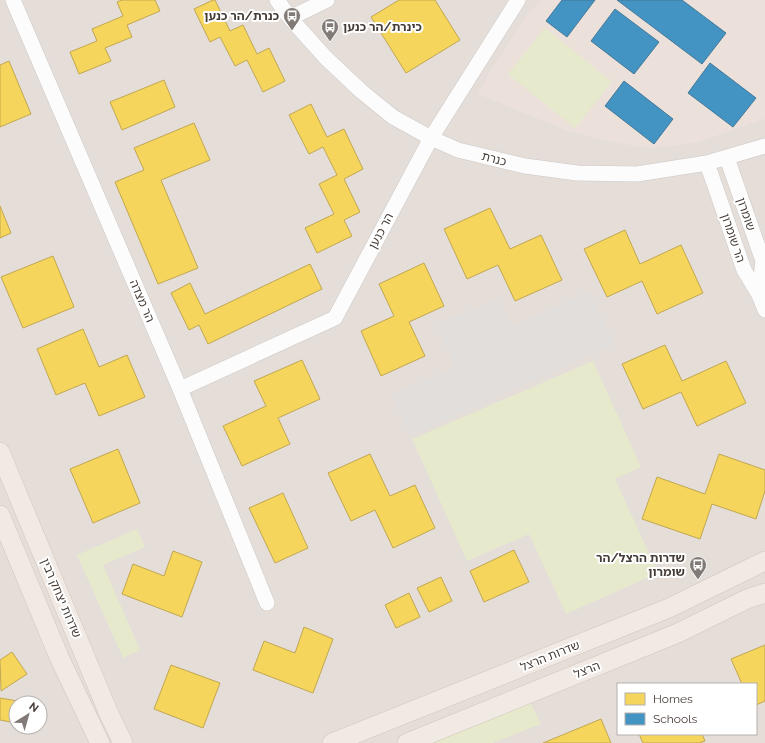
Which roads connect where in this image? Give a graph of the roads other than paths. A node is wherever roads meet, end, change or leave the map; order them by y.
1 (14, 0) edge
2 (277, 0) edge
3 (327, 0) edge
4 (518, 0) edge
5 (290, 18) junction
6 (431, 138) junction
7 (765, 146) edge
8 (726, 158) junction
9 (707, 163) junction
10 (759, 295) junction
11 (765, 310) edge
12 (180, 389) junction
13 (0, 452) edge
14 (0, 515) edge
15 (765, 561) edge
16 (765, 593) edge
17 (268, 603) dead end
18 (100, 743) edge
19 (123, 743) edge
20 (332, 743) edge
21 (407, 743) edge

1 - 12 street, הר מצדה
2 - 5 street, כנרת
3 - 5 street
4 - 6 street, הר כנען
5 - 6 street, כנרת
6 - 9 street, כנרת
6 - 12 street, הר כנען
7 - 8 street, כנרת
8 - 9 street, כנרת
8 - 10 street, שומרון
9 - 10 street, הר שומרון
10 - 11 street, הר שומרון
12 - 17 street, הר מצדה
13 - 19 main road, שדרות יצחק רבין
14 - 18 main road, שדרות יצחק רבין
15 - 20 main road, שדרות הרצל
16 - 21 main road, הרצל

